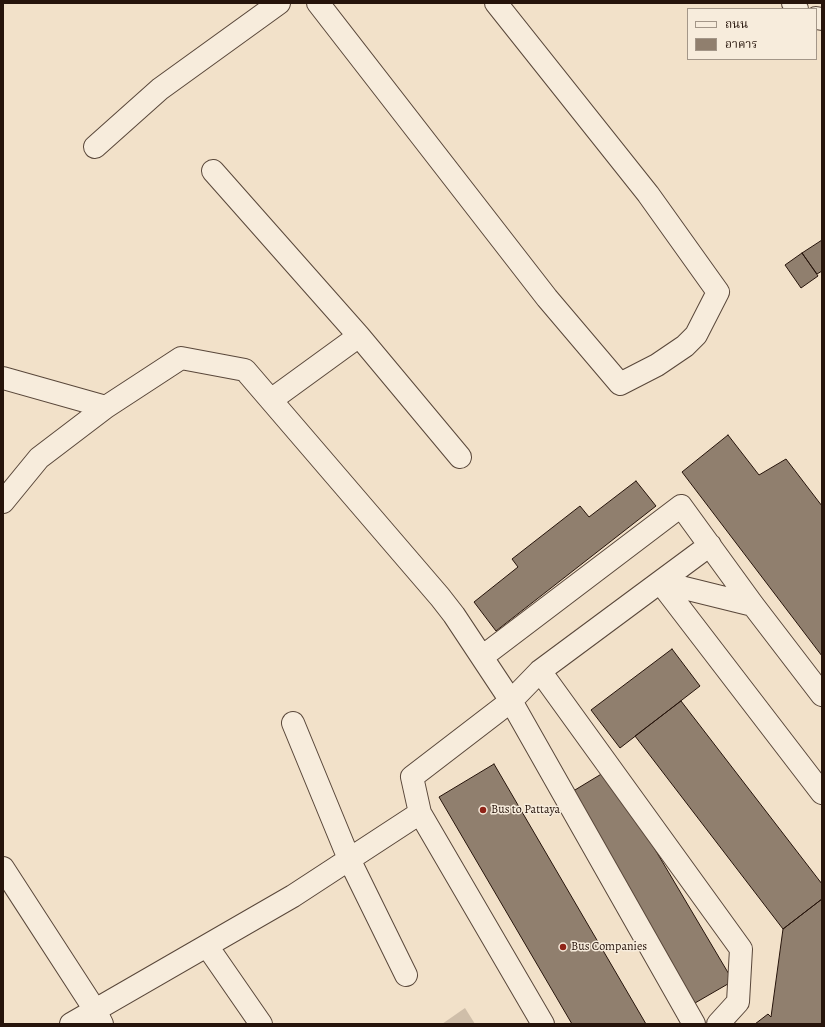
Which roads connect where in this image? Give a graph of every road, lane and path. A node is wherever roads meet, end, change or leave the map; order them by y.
1 (279, 3) edge
2 (318, 3) edge
3 (496, 3) edge
4 (96, 147) dead end
5 (213, 171) dead end
6 (359, 336) junction
7 (3, 378) edge
8 (271, 400) junction
9 (106, 407) junction
10 (460, 457) dead end
11 (3, 502) edge
12 (710, 545) junction
13 (660, 582) junction
14 (753, 605) junction
15 (482, 657) junction
16 (540, 671) junction
17 (822, 695) edge
18 (511, 701) junction
19 (293, 723) dead end
20 (822, 793) edge
21 (420, 813) junction
22 (349, 859) junction
23 (3, 868) edge
24 (207, 946) junction
25 (406, 975) dead end
26 (98, 1017) edge
27 (71, 1024) edge
28 (261, 1024) edge
29 (542, 1024) edge
30 (694, 1024) edge
31 (718, 1024) edge

1 - 4 street
2 - 3 street
5 - 6 street
6 - 8 street
6 - 10 street
7 - 9 street
8 - 9 street
8 - 15 street
9 - 11 street
12 - 13 street
12 - 14 street
12 - 15 street
13 - 14 street
13 - 16 street
13 - 20 street
14 - 17 street
15 - 18 street
16 - 18 street
16 - 31 street
18 - 21 street
18 - 30 street
19 - 22 street
21 - 22 street
21 - 29 street
22 - 24 street
22 - 25 street
23 - 26 street
24 - 26 street
24 - 28 street
26 - 27 street

